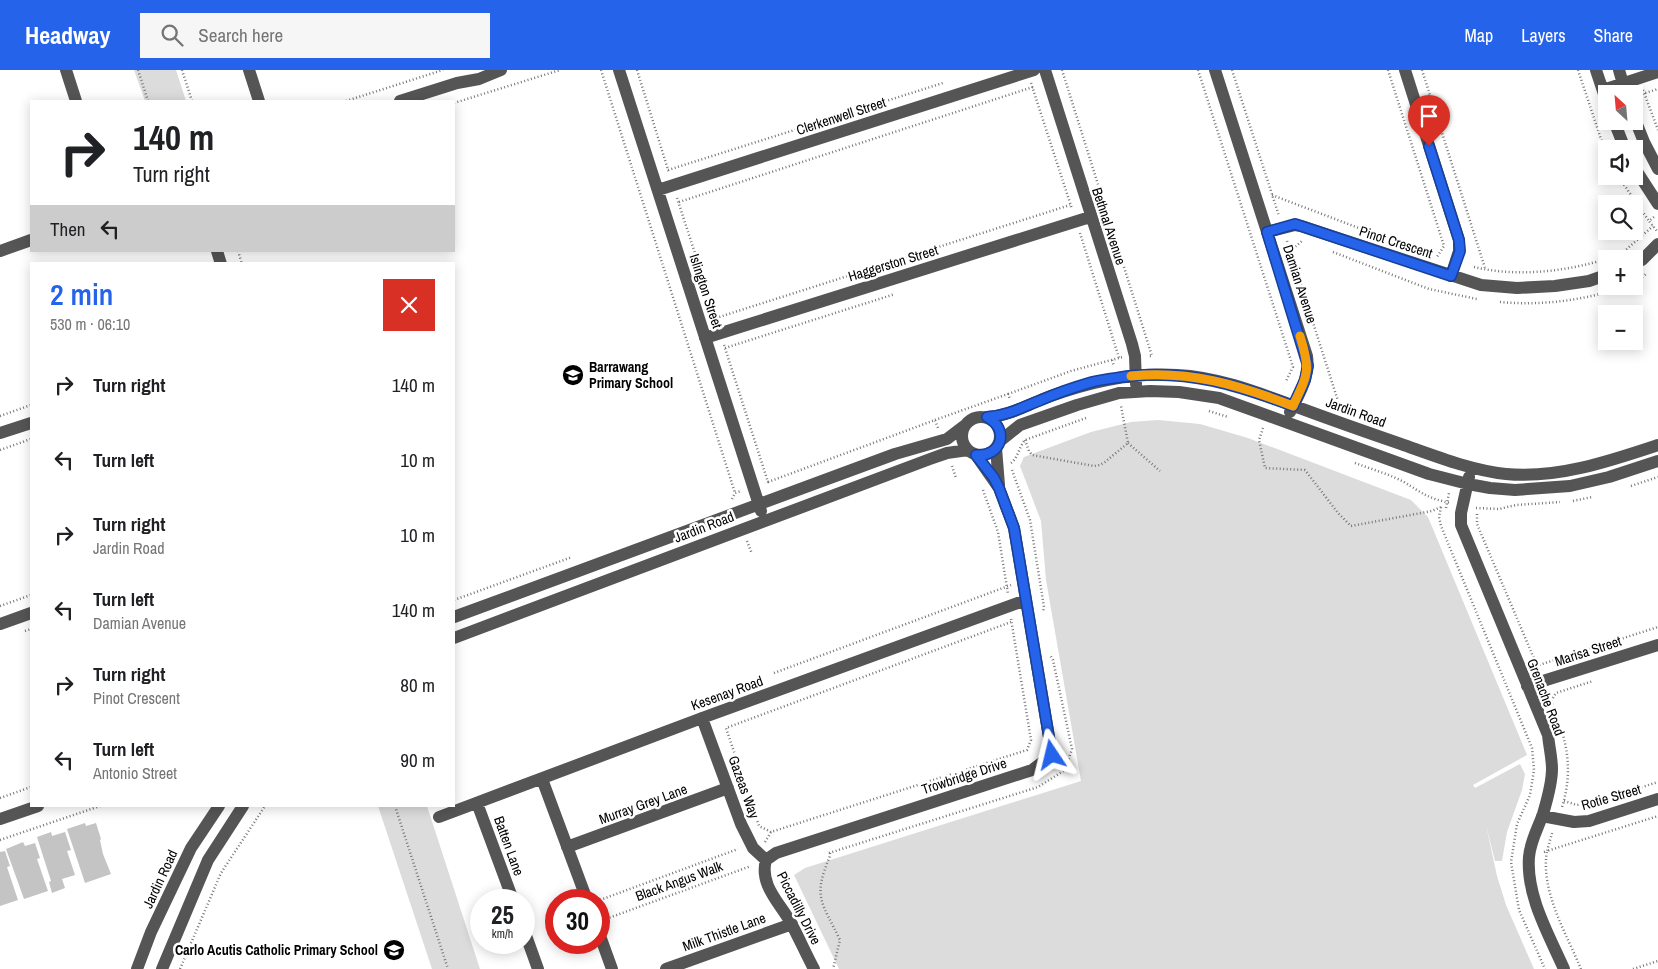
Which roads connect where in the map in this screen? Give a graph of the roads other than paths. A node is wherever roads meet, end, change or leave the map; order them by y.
1 (66, 70) edge
2 (248, 70) edge
3 (477, 70) edge
4 (500, 70) edge
5 (619, 70) edge
6 (1034, 70) edge
7 (1045, 70) edge
8 (1215, 70) edge
9 (1405, 70) edge
10 (1596, 70) edge
11 (1619, 70) edge
12 (1658, 72) edge
13 (457, 83) junction
14 (1601, 85) edge
15 (1626, 85) edge
16 (1634, 85) edge
17 (76, 100) edge
18 (258, 100) edge
19 (403, 100) edge
20 (1639, 130) edge
21 (1658, 169) edge
22 (1643, 181) edge
23 (658, 190) junction
24 (1658, 204) edge
25 (1090, 216) junction
26 (1267, 232) junction
27 (30, 240) edge
28 (1658, 244) edge
29 (0, 251) edge
30 (1643, 259) edge
31 (1451, 276) junction
32 (1598, 277) edge
33 (705, 338) junction
34 (1136, 376) junction
35 (1136, 392) junction
36 (1293, 406) junction
37 (987, 417) junction
38 (1286, 421) junction
39 (30, 423) edge
40 (964, 426) junction
41 (0, 434) edge
42 (998, 445) junction
43 (1658, 446) edge
44 (972, 453) junction
45 (1658, 461) edge
46 (1472, 468) junction
47 (1468, 484) junction
48 (999, 488) junction
49 (758, 504) junction
50 (764, 521) junction
51 (1026, 600) junction
52 (30, 613) edge
53 (455, 617) edge
54 (0, 624) edge
55 (455, 638) edge
56 (1658, 645) edge
57 (1528, 686) junction
58 (702, 718) junction
59 (542, 779) junction
60 (728, 788) junction
61 (1658, 799) edge
62 (477, 803) junction
63 (35, 807) edge
64 (218, 807) edge
65 (243, 807) edge
66 (1542, 816) junction
67 (439, 817) dead end
68 (0, 819) edge
69 (567, 847) junction
70 (758, 853) junction
71 (509, 889) edge
72 (583, 889) edge
73 (792, 924) junction
74 (533, 954) edge
75 (607, 954) edge
76 (136, 969) edge
77 (162, 969) edge
78 (538, 969) edge
79 (612, 969) edge
80 (666, 969) edge
81 (814, 969) edge
82 (1564, 969) edge

1 - 17 street
2 - 18 street
3 - 13 street
4 - 13 street
5 - 23 street, Islington Street
6 - 23 street, Clerkenwell Street
7 - 25 street, Bethnal Avenue
8 - 26 street, Damian Avenue
9 - 31 street
10 - 14 street
11 - 15 street
12 - 16 street
13 - 19 street
20 - 21 street
22 - 24 street
23 - 33 street, Islington Street
25 - 33 street, Haggerston Street
25 - 34 street, Bethnal Avenue
26 - 31 street, Pinot Crescent
26 - 36 street, Damian Avenue
27 - 29 street
28 - 30 street
31 - 32 street, Pinot Crescent
33 - 49 street, Islington Street
34 - 35 street, Bethnal Avenue
34 - 36 street, Jardin Road
34 - 37 street, Jardin Road
35 - 38 street
35 - 42 street
36 - 38 street, Damian Avenue
36 - 46 street, Jardin Road
37 - 40 street
37 - 42 street
38 - 47 street
39 - 41 street
40 - 44 street
40 - 49 street, Jardin Road
42 - 44 street
42 - 48 street, Trowbridge Drive
43 - 46 street, Jardin Road
44 - 48 street, Trowbridge Drive
44 - 50 street, Jardin Road
45 - 47 street
46 - 47 street, Grenache Road
47 - 57 street, Grenache Road
48 - 51 street, Trowbridge Drive
49 - 50 street, Islington Street
49 - 53 street, Jardin Road
50 - 55 street, Jardin Road
51 - 58 street, Kesenay Road
51 - 70 street, Trowbridge Drive
52 - 54 street
56 - 57 street, Marisa Street
57 - 66 street, Grenache Road
58 - 59 street, Kesenay Road
58 - 60 street, Gazeas Way
59 - 62 street, Kesenay Road
59 - 69 street
60 - 69 street, Murray Grey Lane
60 - 70 street, Gazeas Way
61 - 66 street, Rotie Street
62 - 67 street, Kesenay Road
62 - 71 street, Batten Lane
63 - 68 street
64 - 76 street, Jardin Road
65 - 77 street
66 - 82 street, Grenache Road
69 - 72 street
70 - 73 street, Piccadilly Drive
73 - 80 street, Milk Thistle Lane
73 - 81 street, Piccadilly Drive
74 - 78 street
75 - 79 street

